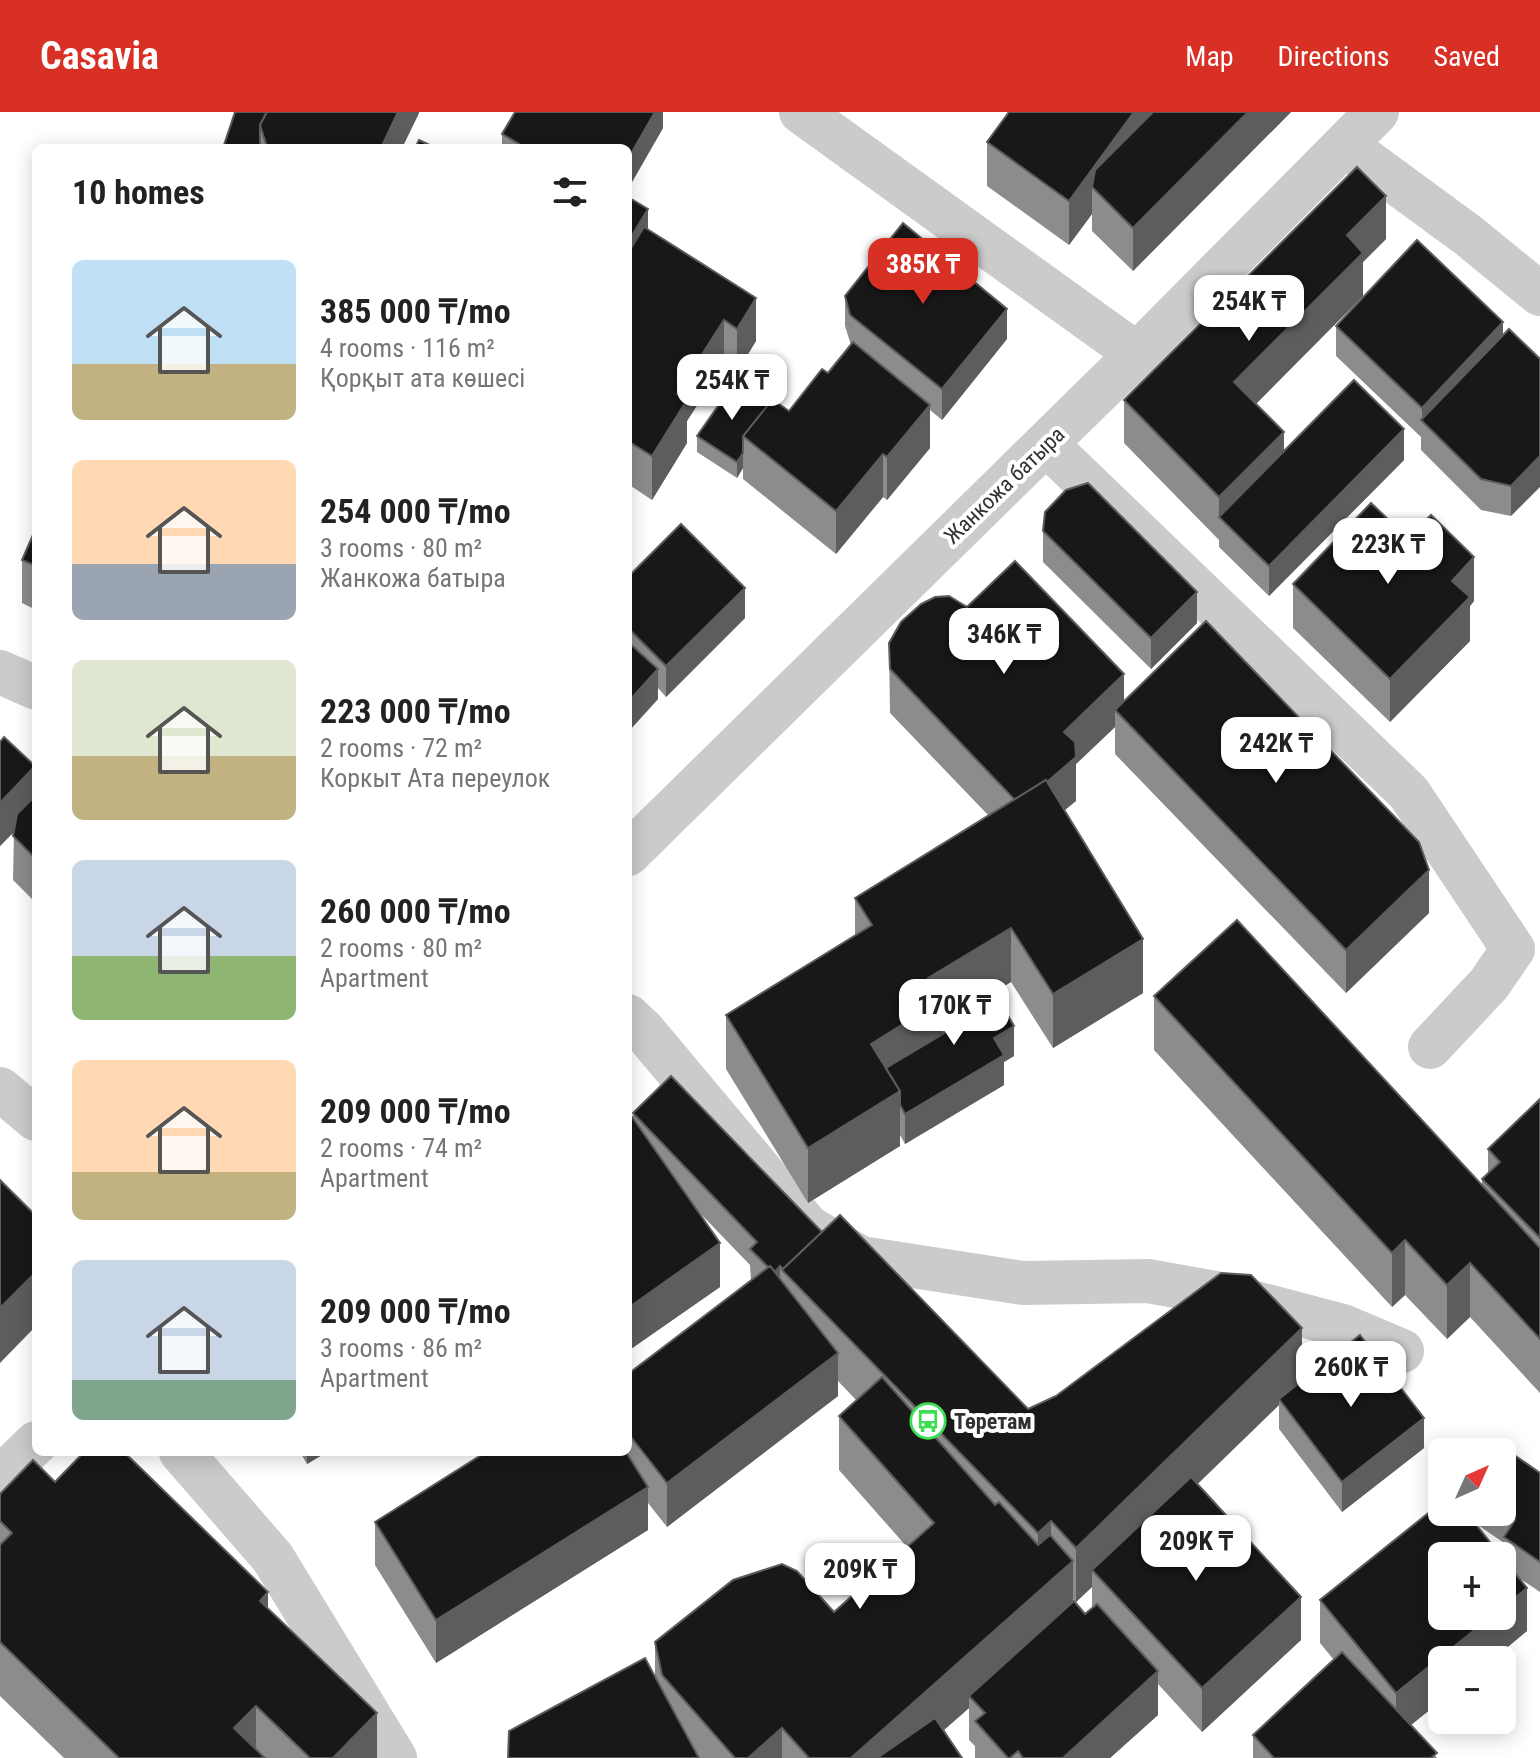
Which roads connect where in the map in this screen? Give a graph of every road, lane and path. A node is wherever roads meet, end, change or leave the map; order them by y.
1 (801, 112) edge
2 (1377, 112) edge
3 (1345, 145) junction
4 (1540, 294) edge
5 (1137, 354) junction
6 (1046, 444) junction
7 (0, 672) edge
8 (32, 686) edge
9 (632, 850) edge
10 (632, 1020) edge
11 (1430, 1047) dead end
12 (0, 1089) edge
13 (32, 1116) edge
14 (1402, 1351) dead end
15 (32, 1447) edge
16 (184, 1456) edge
17 (0, 1478) edge
18 (395, 1758) edge

1 - 5 street
2 - 3 street, Жанкожа батыра
3 - 4 street
3 - 5 street, Жанкожа батыра
5 - 6 street, Жанкожа батыра
6 - 9 street, Жанкожа батыра
6 - 11 street
7 - 8 street
10 - 14 street
12 - 13 street
15 - 17 street
16 - 18 street

